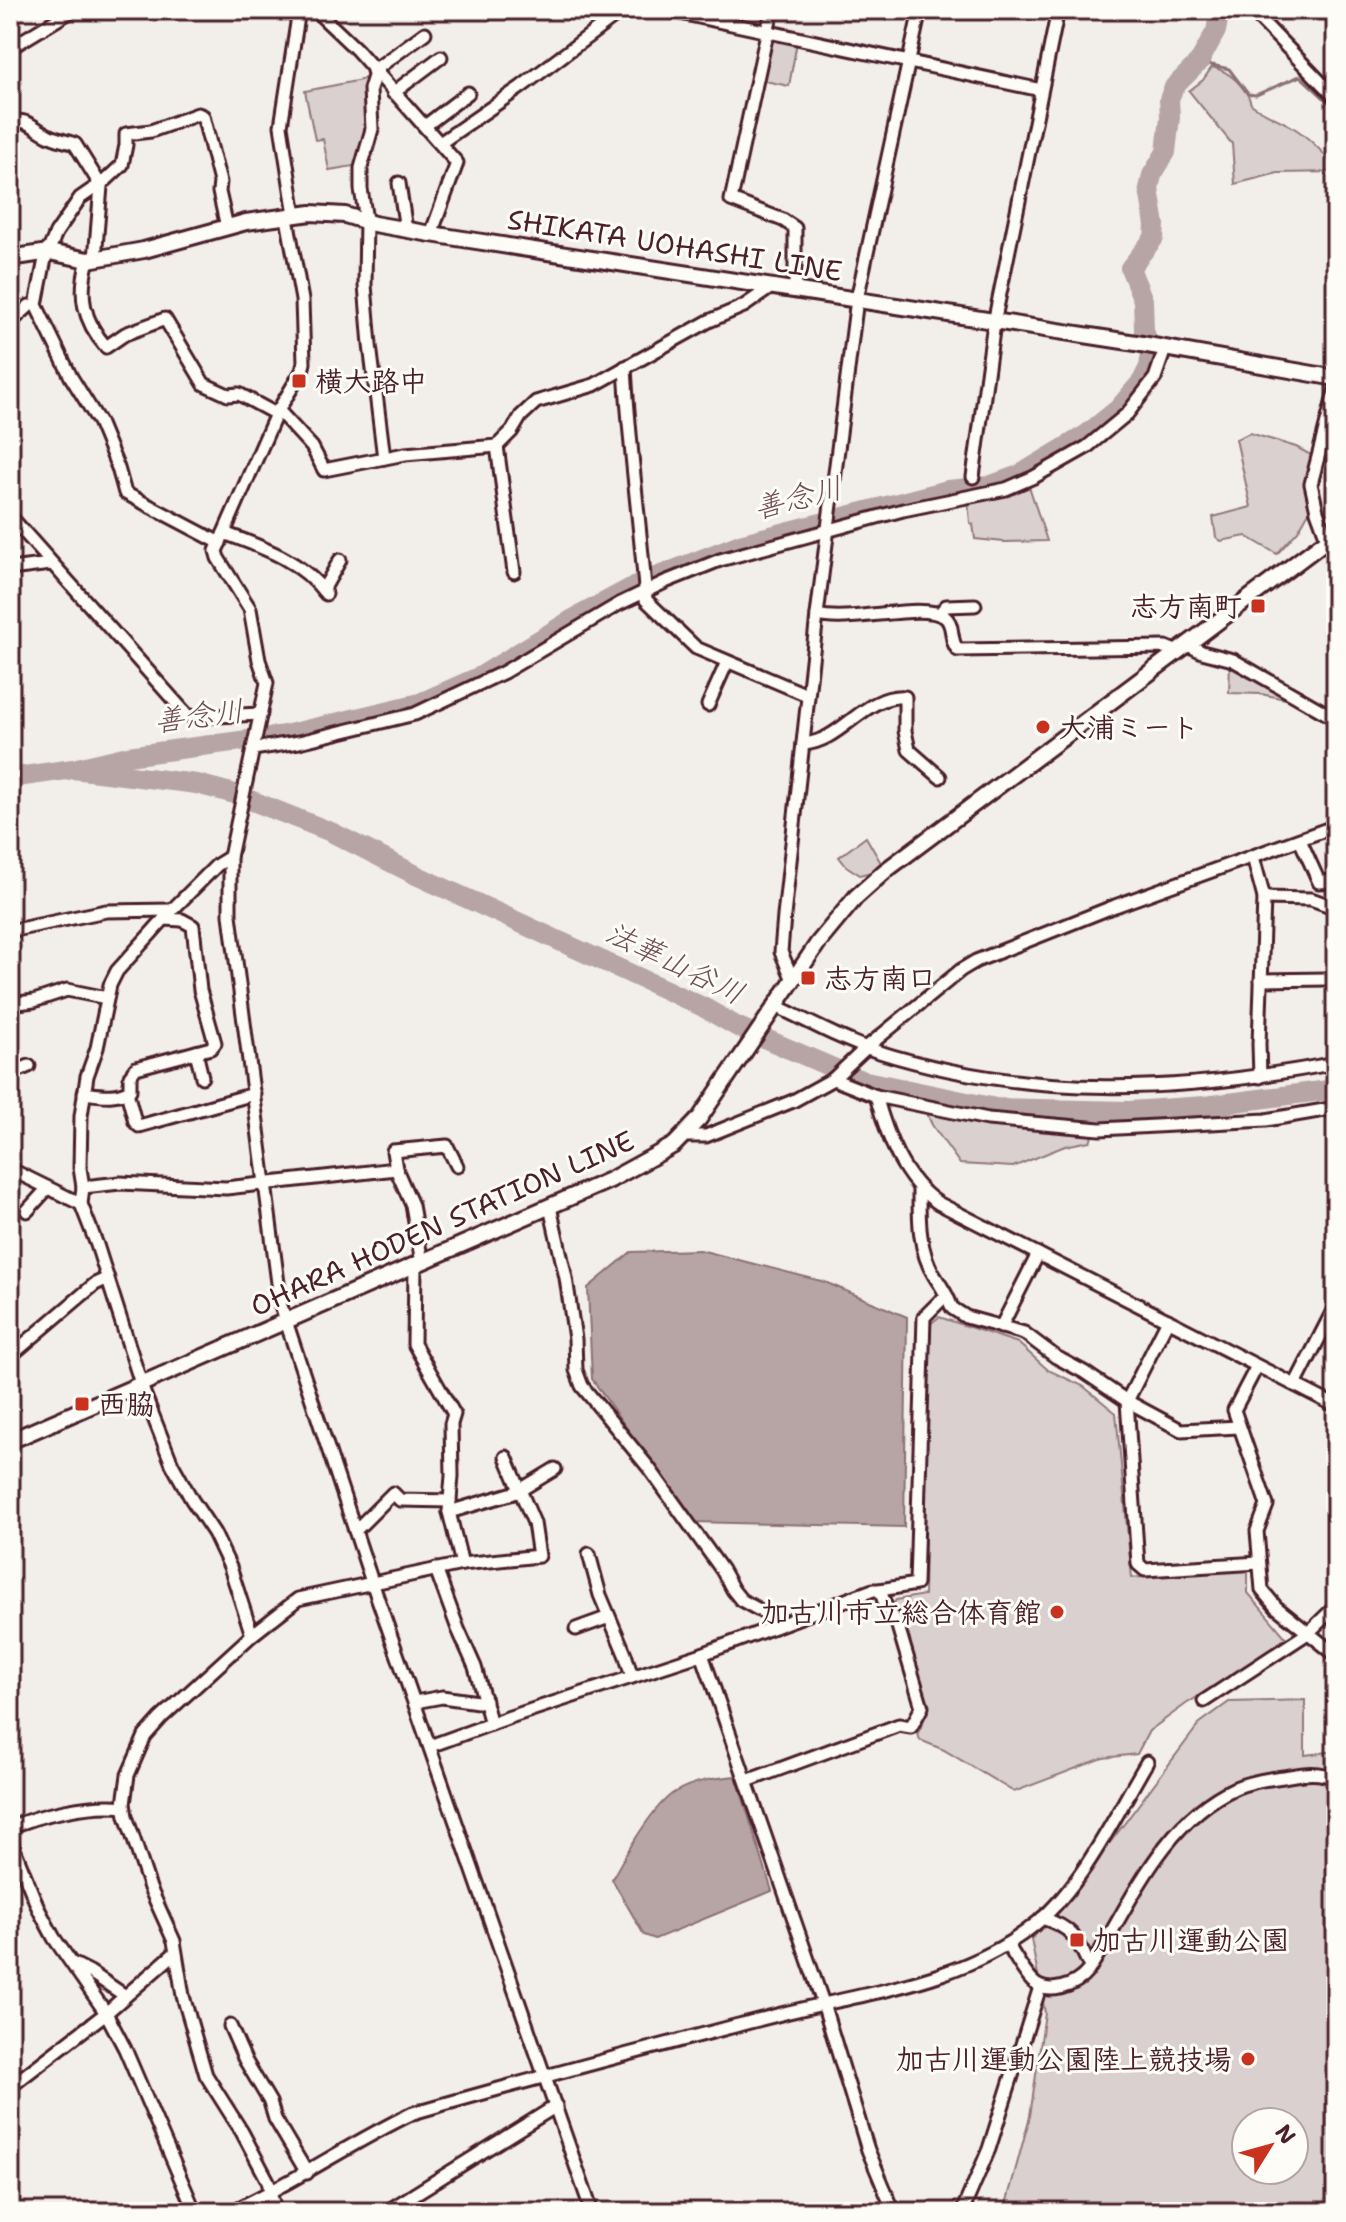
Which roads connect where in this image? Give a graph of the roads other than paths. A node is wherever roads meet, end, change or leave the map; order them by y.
1 (73, 10) edge
2 (299, 10) edge
3 (315, 10) edge
4 (623, 10) edge
5 (666, 10) edge
6 (772, 10) edge
7 (920, 10) edge
8 (1058, 10) edge
9 (1251, 10) edge
10 (425, 33) dead end
11 (767, 33) junction
12 (10, 48) edge
13 (441, 57) dead end
14 (909, 62) junction
15 (374, 72) junction
16 (1041, 90) junction
17 (393, 93) junction
18 (468, 93) dead end
19 (1336, 98) edge
20 (10, 123) edge
21 (425, 126) junction
22 (440, 143) junction
23 (100, 183) junction
24 (399, 183) dead end
25 (291, 217) junction
26 (366, 220) junction
27 (227, 227) junction
28 (406, 230) junction
29 (431, 234) junction
30 (49, 252) junction
31 (10, 258) edge
32 (92, 260) junction
33 (770, 288) junction
34 (795, 291) junction
35 (857, 299) junction
36 (29, 306) dead end
37 (10, 323) edge
38 (994, 323) junction
39 (1161, 348) junction
40 (625, 367) junction
41 (1336, 378) edge
42 (1336, 388) edge
43 (277, 412) junction
44 (497, 446) junction
45 (384, 458) junction
46 (973, 477) dead end
47 (10, 516) edge
48 (828, 531) junction
49 (1331, 536) edge
50 (222, 538) junction
51 (340, 560) dead end
52 (1336, 563) edge
53 (51, 564) junction
54 (10, 569) edge
55 (514, 572) dead end
56 (645, 591) junction
57 (975, 605) dead end
58 (939, 614) junction
59 (817, 615) junction
60 (1183, 648) junction
61 (727, 662) junction
62 (807, 695) junction
63 (708, 705) dead end
64 (260, 719) junction
65 (1336, 719) edge
66 (803, 744) junction
67 (254, 747) junction
68 (940, 777) dead end
69 (1336, 826) edge
70 (1300, 840) junction
71 (230, 857) junction
72 (1253, 857) junction
73 (1336, 881) edge
74 (1264, 898) junction
75 (1336, 908) edge
76 (168, 915) junction
77 (10, 931) edge
78 (1327, 979) dead end
79 (793, 980) junction
80 (1261, 980) junction
81 (107, 998) junction
82 (10, 1004) edge
83 (774, 1009) junction
84 (867, 1047) junction
85 (196, 1052) junction
86 (1336, 1063) edge
87 (29, 1066) dead end
88 (10, 1074) edge
89 (202, 1077) dead end
90 (1260, 1077) junction
91 (833, 1079) junction
92 (127, 1092) junction
93 (84, 1093) junction
94 (254, 1094) junction
95 (876, 1096) junction
96 (1336, 1108) edge
97 (683, 1136) junction
98 (457, 1166) dead end
99 (10, 1169) edge
100 (396, 1169) junction
101 (266, 1185) junction
102 (83, 1187) junction
103 (48, 1188) junction
104 (919, 1189) junction
105 (81, 1204) junction
106 (550, 1207) junction
107 (27, 1211) dead end
108 (1038, 1254) junction
109 (418, 1265) junction
110 (108, 1278) junction
111 (940, 1301) dead end
112 (1336, 1305) edge
113 (285, 1320) junction
114 (1168, 1320) junction
115 (1001, 1327) junction
116 (10, 1346) edge
117 (1257, 1366) junction
118 (142, 1384) junction
119 (1295, 1385) junction
120 (1127, 1401) junction
121 (1336, 1406) edge
122 (1239, 1427) junction
123 (10, 1441) edge
124 (506, 1457) dead end
125 (555, 1469) dead end
126 (521, 1490) junction
127 (449, 1506) junction
128 (355, 1531) junction
129 (589, 1554) dead end
130 (1259, 1563) junction
131 (462, 1564) junction
132 (436, 1569) junction
133 (372, 1582) junction
134 (880, 1590) junction
135 (1336, 1606) edge
136 (609, 1617) junction
137 (776, 1626) junction
138 (576, 1629) dead end
139 (1308, 1633) junction
140 (252, 1635) junction
141 (702, 1654) junction
142 (1336, 1655) edge
143 (632, 1677) junction
144 (485, 1700) junction
145 (1204, 1701) dead end
146 (415, 1702) junction
147 (491, 1724) junction
148 (430, 1746) junction
149 (1147, 1762) dead end
150 (1336, 1779) edge
151 (747, 1781) junction
152 (124, 1807) junction
153 (10, 1828) edge
154 (10, 1839) edge
155 (1042, 1918) junction
156 (1007, 1944) junction
157 (175, 1953) junction
158 (73, 1964) junction
159 (1090, 1967) junction
160 (1040, 1987) junction
161 (124, 1995) junction
162 (823, 2003) junction
163 (106, 2013) junction
164 (230, 2026) dead end
165 (546, 2075) junction
166 (10, 2087) edge
167 (556, 2106) junction
168 (307, 2173) junction
169 (271, 2192) junction
170 (195, 2212) edge
171 (230, 2212) edge
172 (275, 2212) edge
173 (386, 2212) edge
174 (592, 2212) edge
175 (894, 2212) edge
176 (962, 2212) edge

1 - 12 street
2 - 25 street
3 - 15 street
4 - 22 street
5 - 11 street
6 - 11 street
7 - 14 street
8 - 16 street
9 - 19 street
10 - 15 street
11 - 14 street
11 - 34 street
13 - 17 street
14 - 16 street
14 - 35 street
15 - 17 street
15 - 26 street
16 - 38 street
17 - 21 street
18 - 21 street
20 - 23 street
21 - 22 street
22 - 29 street
23 - 27 street
23 - 30 street
23 - 32 street
24 - 28 street
25 - 26 main road, SHIKATA UOHASHI LINE
25 - 27 main road, SHIKATA UOHASHI LINE
25 - 43 street
26 - 28 main road, SHIKATA UOHASHI LINE
26 - 45 street
27 - 32 main road, SHIKATA UOHASHI LINE
28 - 29 main road, SHIKATA UOHASHI LINE
29 - 33 main road, SHIKATA UOHASHI LINE
30 - 31 main road, SHIKATA UOHASHI LINE
30 - 32 main road, SHIKATA UOHASHI LINE
30 - 50 street
32 - 43 street
33 - 34 main road, SHIKATA UOHASHI LINE
33 - 40 street
34 - 35 main road, SHIKATA UOHASHI LINE
35 - 38 main road, SHIKATA UOHASHI LINE
35 - 48 street
36 - 37 street
38 - 39 main road, SHIKATA UOHASHI LINE
38 - 46 street
39 - 41 main road, SHIKATA UOHASHI LINE
39 - 48 street
40 - 44 street
40 - 56 street
42 - 49 street
43 - 45 street
43 - 50 street
44 - 45 street
44 - 55 street
47 - 53 street
48 - 56 street
48 - 59 street
49 - 52 street
49 - 60 main road, OHARA HODEN STATION LINE
50 - 51 street
50 - 64 street
53 - 54 street
53 - 64 street
56 - 61 street
56 - 67 street
57 - 58 street
58 - 59 street
58 - 60 street
59 - 62 street
60 - 65 street
60 - 79 main road, OHARA HODEN STATION LINE
61 - 62 street
61 - 63 street
62 - 66 street
64 - 67 street
66 - 68 street
66 - 79 street
67 - 71 street
69 - 70 street
70 - 72 street
70 - 73 street
71 - 76 street
71 - 94 street
72 - 74 street
72 - 84 street
74 - 75 street
74 - 80 street
76 - 77 street
76 - 81 street
76 - 85 street
78 - 80 street
79 - 83 main road, OHARA HODEN STATION LINE
80 - 90 street
81 - 82 street
81 - 93 street
83 - 84 street
83 - 97 main road, OHARA HODEN STATION LINE
84 - 90 street
84 - 91 street
85 - 89 street
85 - 92 street
86 - 90 street
87 - 88 street
91 - 95 street
91 - 97 street
92 - 93 street
92 - 94 street
93 - 102 street
94 - 101 street
95 - 96 street
95 - 104 street
97 - 106 main road, OHARA HODEN STATION LINE
98 - 100 street
99 - 103 street
100 - 101 street
100 - 109 street
101 - 102 street
101 - 113 street
102 - 105 street
103 - 105 street
103 - 107 street
104 - 108 street
104 - 115 street
105 - 110 street
106 - 109 main road, OHARA HODEN STATION LINE
106 - 137 street
108 - 114 street
108 - 115 street
109 - 113 main road, OHARA HODEN STATION LINE
109 - 127 street
110 - 116 street
110 - 118 street
111 - 134 street
112 - 119 street
113 - 118 main road, OHARA HODEN STATION LINE
113 - 128 street
114 - 117 street
114 - 120 street
115 - 120 street
117 - 119 street
117 - 122 street
118 - 123 main road, OHARA HODEN STATION LINE
118 - 140 street
119 - 121 street
120 - 122 street
120 - 130 street
122 - 130 street
124 - 126 street
125 - 126 street
126 - 127 street
126 - 131 street
127 - 128 street
127 - 131 street
128 - 133 street
129 - 136 street
130 - 139 street
131 - 132 street
132 - 133 street
132 - 144 street
133 - 140 street
133 - 146 street
134 - 137 street
134 - 151 street
135 - 139 street
136 - 138 street
136 - 143 street
137 - 141 street
139 - 142 street
139 - 145 street
140 - 152 street
141 - 143 street
141 - 151 street
143 - 147 street
144 - 146 street
144 - 147 street
146 - 148 street
147 - 148 street
148 - 165 street
149 - 155 street
150 - 159 street
151 - 162 street
152 - 153 street
152 - 157 street
154 - 158 street
155 - 156 street
155 - 159 street
156 - 160 street
156 - 162 street
157 - 161 street
157 - 169 street
158 - 161 street
158 - 163 street
159 - 160 street
160 - 176 street
161 - 163 street
162 - 165 street
162 - 175 street
163 - 166 street
163 - 170 street
164 - 168 street
165 - 167 street
165 - 168 street
167 - 173 street
167 - 174 street
168 - 169 street
169 - 171 street
169 - 172 street

